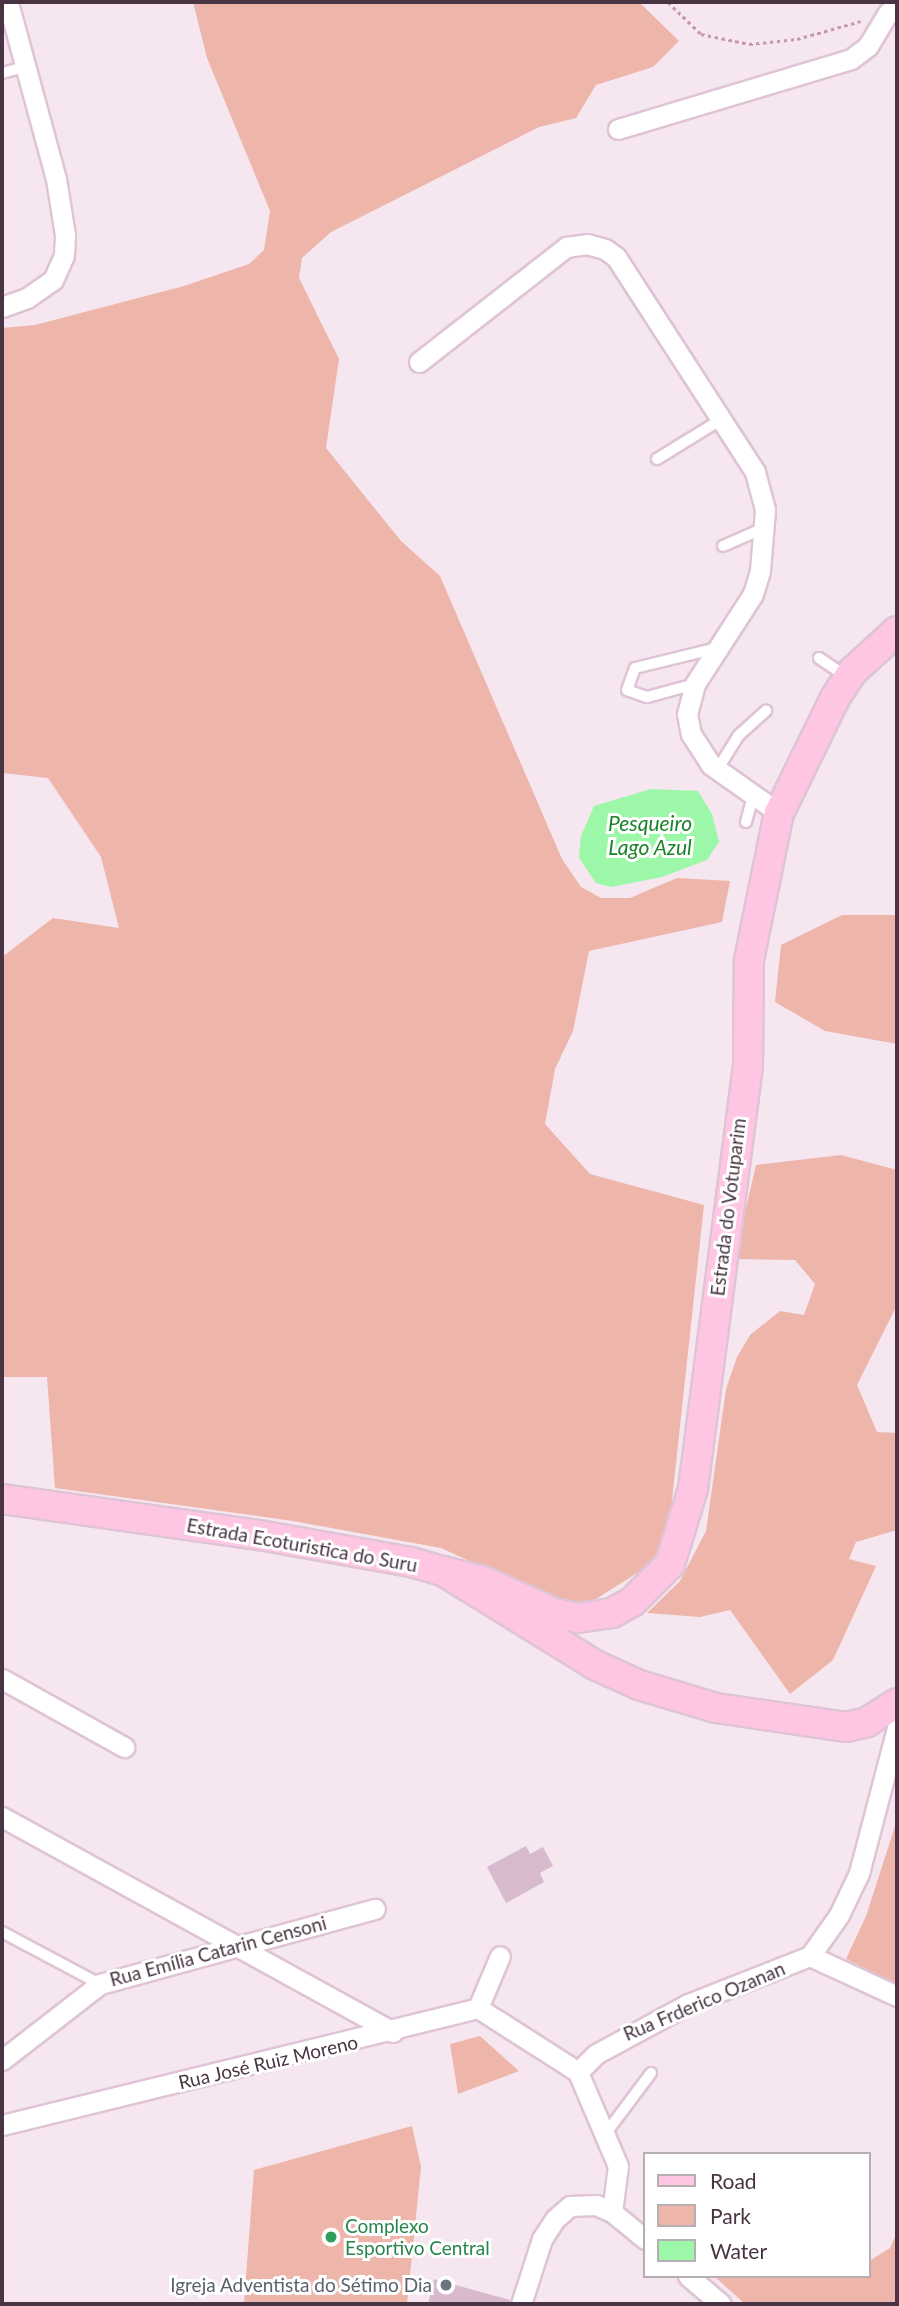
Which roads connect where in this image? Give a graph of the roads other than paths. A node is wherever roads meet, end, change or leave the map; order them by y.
1 (8, 2) edge
2 (892, 12) edge
3 (25, 67) junction
4 (2, 73) edge
5 (618, 129) dead end
6 (2, 307) edge
7 (419, 362) dead end
8 (723, 418) junction
9 (657, 459) dead end
10 (765, 528) junction
11 (723, 546) dead end
12 (897, 631) edge
13 (718, 648) junction
14 (819, 657) dead end
15 (849, 678) junction
16 (695, 684) junction
17 (766, 711) dead end
18 (717, 770) junction
19 (754, 796) junction
20 (779, 813) junction
21 (746, 822) dead end
22 (2, 1499) edge
23 (443, 1572) junction
24 (2, 1679) edge
25 (897, 1703) edge
26 (897, 1728) edge
27 (124, 1746) dead end
28 (2, 1817) edge
29 (375, 1909) dead end
30 (2, 1932) edge
31 (233, 1944) junction
32 (500, 1956) dead end
33 (810, 1956) junction
34 (100, 1984) junction
35 (897, 1996) edge
36 (478, 2008) junction
37 (393, 2032) junction
38 (2, 2060) edge
39 (578, 2072) junction
40 (651, 2073) dead end
41 (2, 2125) edge
42 (606, 2133) junction
43 (612, 2212) junction
44 (643, 2237) edge
45 (690, 2278) edge
46 (521, 2304) edge
47 (721, 2304) edge

1 - 3 street
2 - 5 street
3 - 4 lane
3 - 6 street
7 - 8 street
8 - 9 lane
8 - 10 street
10 - 11 lane
10 - 13 street
12 - 15 street, Estrada do Votuparim
13 - 16 street
13 - 16 lane
14 - 15 lane
15 - 20 street, Estrada do Votuparim
16 - 18 street
17 - 18 lane
18 - 19 street
19 - 20 street
19 - 21 lane
20 - 23 street, Estrada do Votuparim
22 - 23 street, Estrada Ecoturistica do Suru
23 - 25 street, Estrada Ecoturistica do Suru
24 - 27 street
26 - 33 street
28 - 31 street
29 - 31 street, Rua Emília Catarin Censoni
30 - 34 lane
31 - 34 street, Rua Emília Catarin Censoni
31 - 37 street
32 - 36 street
33 - 35 street
33 - 39 street, Rua Frderico Ozanan
34 - 38 street, Rua Emília Catarin Censoni
36 - 37 street, Rua José Ruiz Moreno
36 - 39 street
37 - 41 street, Rua José Ruiz Moreno
39 - 42 street
40 - 42 lane
42 - 43 street
43 - 44 street
43 - 46 street
45 - 47 street

